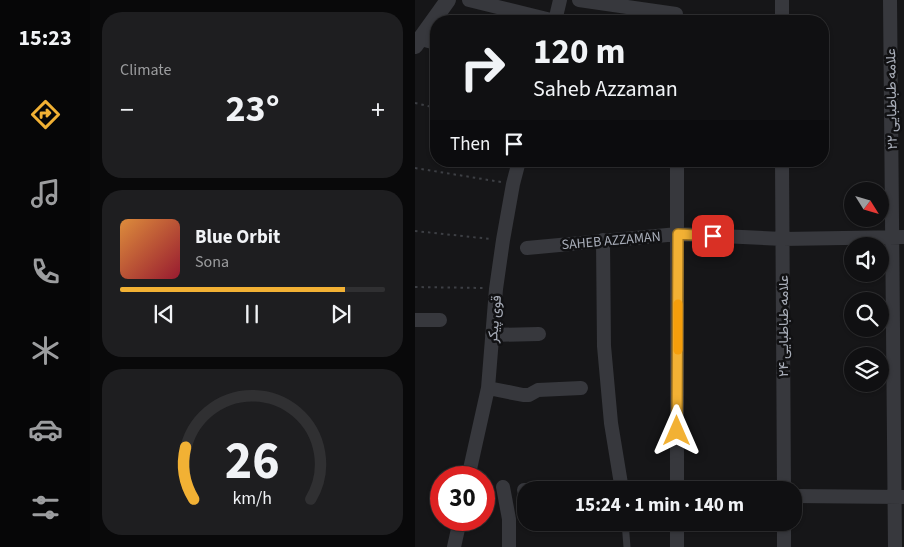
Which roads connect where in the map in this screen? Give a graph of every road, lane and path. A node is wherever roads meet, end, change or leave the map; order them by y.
1 (449, 0) edge
2 (469, 0) edge
3 (560, 0) edge
4 (579, 0) edge
5 (782, 0) edge
6 (890, 0) edge
7 (676, 12) edge
8 (440, 15) edge
9 (530, 15) edge
10 (556, 15) edge
11 (782, 15) edge
12 (415, 103) edge
13 (430, 107) edge
14 (517, 167) edge
15 (677, 167) edge
16 (782, 167) edge
17 (415, 168) edge
18 (513, 184) junction
19 (415, 231) edge
20 (678, 234) junction
21 (898, 238) edge
22 (783, 239) junction
23 (503, 240) junction
24 (603, 240) junction
25 (527, 248) dead end
26 (415, 287) edge
27 (496, 289) junction
28 (415, 320) edge
29 (440, 320) dead end
30 (539, 334) dead end
31 (492, 335) junction
32 (488, 388) junction
33 (581, 388) dead end
34 (472, 466) edge
35 (621, 481) edge
36 (677, 481) edge
37 (783, 481) edge
38 (503, 487) dead end
39 (802, 496) edge
40 (899, 497) edge
41 (458, 531) edge
42 (626, 531) edge
43 (677, 531) edge
44 (784, 531) edge
45 (454, 547) edge
46 (509, 547) edge
47 (627, 547) edge
48 (677, 547) edge
49 (784, 547) edge
50 (895, 547) edge

1 - 8 street
2 - 9 street
3 - 10 street
4 - 7 street
5 - 11 street
6 - 21 street, علامه طباطبایی ۲۲
12 - 13 path
14 - 18 street, قوی پیکر
15 - 20 street
16 - 22 street, علامه طباطبایی ۲۴
17 - 18 path
18 - 23 street, قوی پیکر
19 - 23 path
20 - 22 street, SAHEB AZZAMAN
20 - 24 street, SAHEB AZZAMAN
20 - 36 street
21 - 22 street, SAHEB AZZAMAN
21 - 40 street, علامه طباطبایی ۲۲
22 - 37 street, علامه طباطبایی ۲۴
23 - 27 street, قوی پیکر
24 - 25 street, SAHEB AZZAMAN
24 - 35 street
26 - 27 path
27 - 31 street, قوی پیکر
28 - 29 street
30 - 31 street
31 - 32 street, قوی پیکر
32 - 33 street
32 - 34 street, قوی پیکر
38 - 46 street
39 - 40 street
40 - 50 street, علامه طباطبایی ۲۲
41 - 45 street
42 - 47 lane
43 - 48 street
44 - 49 street

